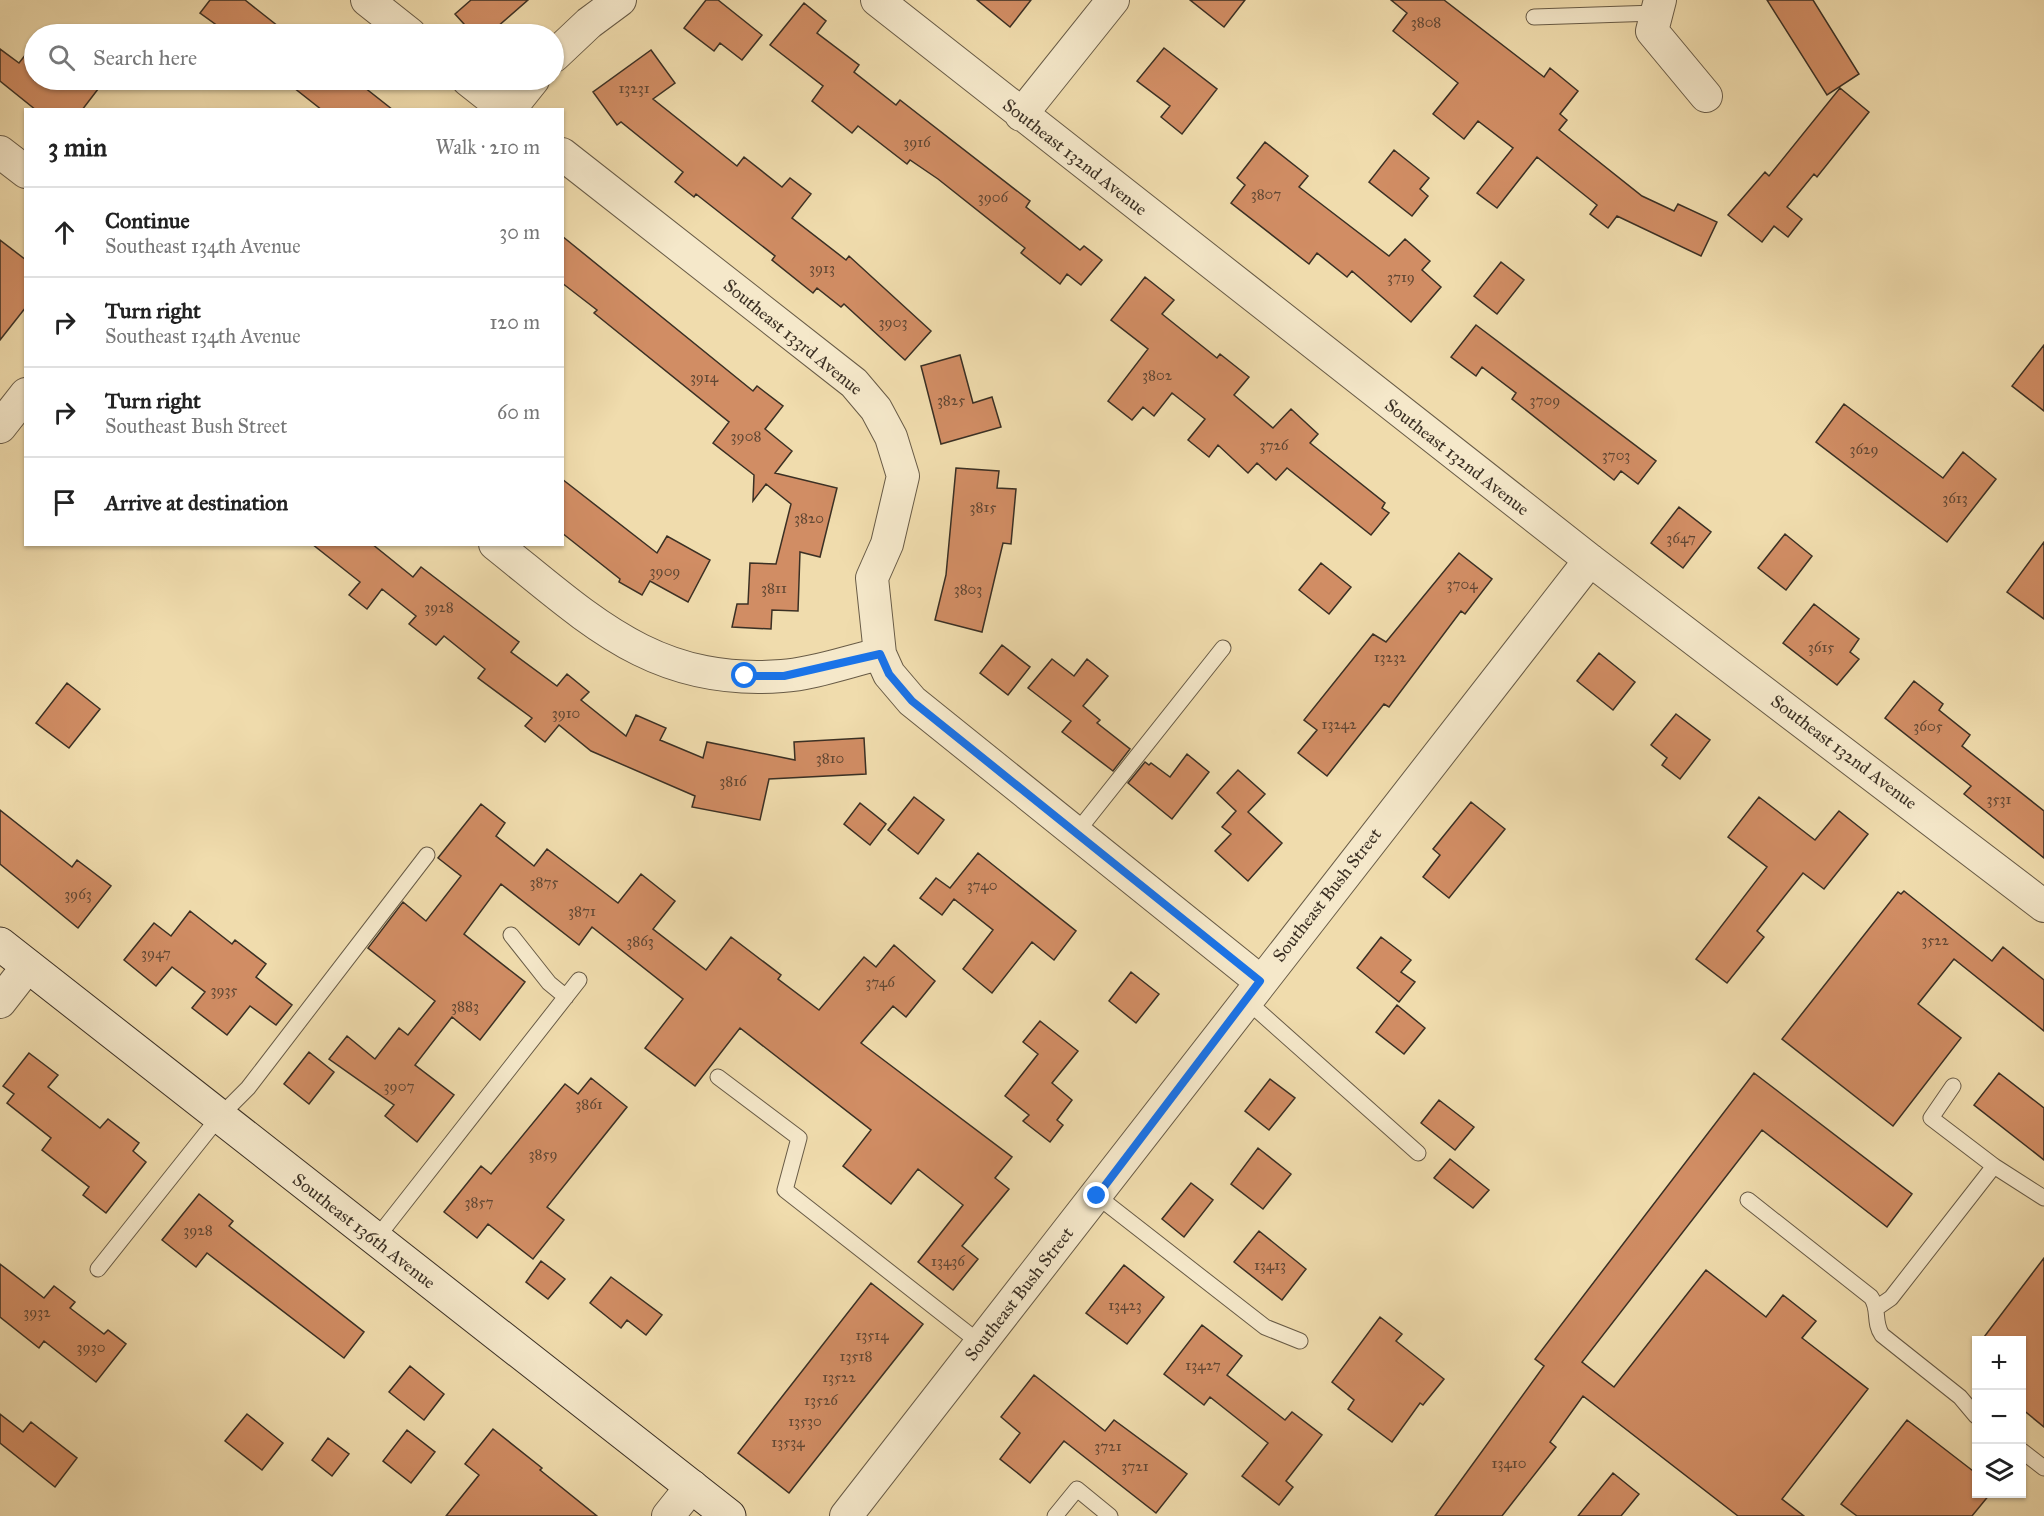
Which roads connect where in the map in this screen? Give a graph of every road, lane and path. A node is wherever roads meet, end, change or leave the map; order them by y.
1 (366, 0) edge
2 (620, 0) edge
3 (877, 0) edge
4 (1113, 0) edge
5 (1658, 7) edge
6 (1534, 17) dead end
7 (397, 24) edge
8 (564, 47) edge
9 (481, 90) edge
10 (524, 90) edge
11 (1706, 96) dead end
12 (504, 108) edge
13 (509, 108) edge
14 (1022, 115) junction
15 (0, 152) edge
16 (564, 156) edge
17 (24, 170) edge
18 (24, 397) edge
19 (0, 427) edge
20 (498, 546) edge
21 (1590, 560) junction
22 (1223, 648) dead end
23 (880, 654) junction
24 (1076, 834) junction
25 (427, 855) dead end
26 (2044, 906) edge
27 (510, 935) dead end
28 (0, 944) edge
29 (28, 966) junction
30 (579, 980) dead end
31 (1253, 991) junction
32 (566, 997) junction
33 (0, 1002) edge
34 (718, 1077) dead end
35 (1953, 1086) dead end
36 (219, 1117) junction
37 (1418, 1153) dead end
38 (1994, 1166) junction
39 (1097, 1196) junction
40 (2044, 1198) edge
41 (1748, 1200) dead end
42 (375, 1240) junction
43 (98, 1269) dead end
44 (1878, 1306) junction
45 (1300, 1341) dead end
46 (980, 1343) junction
47 (1972, 1411) edge
48 (2026, 1454) edge
49 (2044, 1468) edge
50 (692, 1486) junction
51 (668, 1516) edge
52 (729, 1516) edge
53 (846, 1516) edge
54 (1055, 1516) edge
55 (1110, 1516) edge

1 - 7 street
2 - 8 street
3 - 14 street, Southeast 132nd Avenue
4 - 14 street
5 - 6 lane
5 - 11 street
9 - 12 street
10 - 13 street
14 - 21 street, Southeast 132nd Avenue
15 - 17 street
16 - 23 street, Southeast 133rd Avenue
18 - 19 street
20 - 23 street
21 - 26 street, Southeast 132nd Avenue
21 - 31 street, Southeast Bush Street
22 - 24 lane
23 - 24 street
24 - 31 street
25 - 36 lane
27 - 32 lane
28 - 29 street, Southeast 136th Avenue
29 - 33 street
29 - 36 street, Southeast 136th Avenue
30 - 32 lane
31 - 37 lane
31 - 39 street, Southeast Bush Street
32 - 42 lane
34 - 46 lane
35 - 38 lane
36 - 42 street, Southeast 136th Avenue
36 - 43 lane
38 - 40 lane
38 - 44 lane
39 - 45 lane
39 - 46 street, Southeast Bush Street
41 - 44 lane
42 - 50 street, Southeast 136th Avenue
44 - 47 lane
46 - 53 street, Southeast Bush Street
48 - 49 lane
50 - 51 street
50 - 52 street, Southeast 136th Avenue
54 - 55 lane

